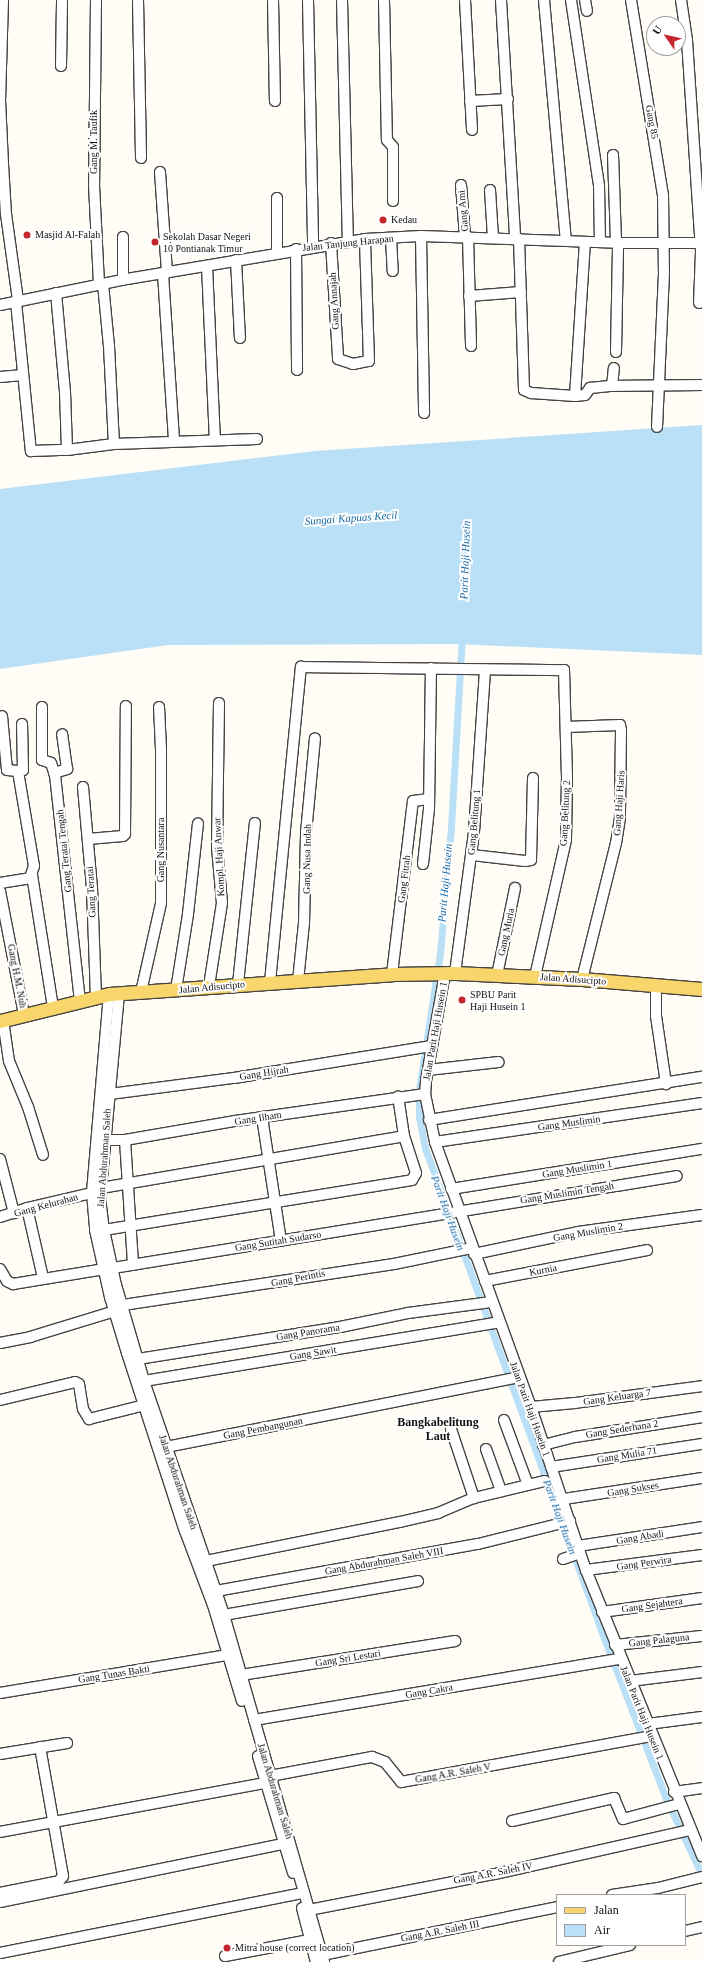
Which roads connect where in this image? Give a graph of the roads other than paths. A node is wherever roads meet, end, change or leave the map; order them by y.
1 (3, 0) edge
2 (62, 0) edge
3 (96, 0) edge
4 (138, 0) edge
5 (273, 0) edge
6 (308, 0) edge
7 (342, 0) edge
8 (384, 0) edge
9 (465, 0) edge
10 (502, 0) edge
11 (544, 0) edge
12 (571, 0) edge
13 (585, 0) edge
14 (631, 0) edge
15 (681, 0) edge
16 (587, 11) dead end
17 (61, 66) dead end
18 (508, 98) junction
19 (274, 101) dead end
20 (470, 101) junction
21 (472, 130) dead end
22 (613, 155) dead end
23 (140, 158) dead end
24 (160, 172) dead end
25 (461, 185) dead end
26 (490, 190) dead end
27 (276, 198) dead end
28 (393, 201) dead end
29 (421, 236) junction
30 (123, 237) dead end
31 (467, 237) junction
32 (392, 238) junction
33 (493, 238) junction
34 (366, 239) junction
35 (517, 239) junction
36 (566, 240) junction
37 (348, 241) junction
38 (585, 242) junction
39 (600, 242) junction
40 (701, 242) edge
41 (332, 243) junction
42 (617, 243) junction
43 (665, 244) junction
44 (314, 246) junction
45 (296, 249) junction
46 (277, 252) junction
47 (236, 260) junction
48 (207, 266) junction
49 (393, 271) dead end
50 (165, 273) junction
51 (123, 280) junction
52 (101, 284) junction
53 (521, 292) junction
54 (56, 293) junction
55 (469, 296) junction
56 (17, 301) junction
57 (699, 303) dead end
58 (0, 305) edge
59 (240, 338) dead end
60 (471, 346) dead end
61 (616, 352) dead end
62 (614, 368) dead end
63 (297, 370) dead end
64 (23, 375) junction
65 (0, 377) edge
66 (659, 385) junction
67 (702, 385) edge
68 (612, 386) junction
69 (575, 396) junction
70 (424, 414) dead end
71 (657, 427) dead end
72 (257, 439) dead end
73 (174, 440) junction
74 (215, 440) junction
75 (114, 444) junction
76 (67, 450) junction
77 (431, 668) junction
78 (484, 669) junction
79 (219, 703) dead end
80 (126, 706) dead end
81 (42, 707) dead end
82 (159, 707) dead end
83 (2, 716) dead end
84 (22, 724) dead end
85 (566, 727) junction
86 (62, 734) dead end
87 (315, 738) dead end
88 (18, 771) junction
89 (54, 773) junction
90 (533, 778) dead end
91 (83, 787) dead end
92 (429, 798) junction
93 (255, 823) dead end
94 (198, 824) dead end
95 (88, 839) junction
96 (472, 855) junction
97 (423, 864) dead end
98 (32, 875) junction
99 (0, 883) edge
100 (516, 888) dead end
101 (0, 891) edge
102 (448, 973) junction
103 (392, 974) junction
104 (497, 975) junction
105 (535, 977) junction
106 (582, 979) junction
107 (298, 981) junction
108 (270, 982) junction
109 (238, 984) junction
110 (209, 986) junction
111 (656, 986) junction
112 (702, 989) edge
113 (176, 990) junction
114 (142, 992) junction
115 (108, 995) junction
116 (80, 1001) junction
117 (52, 1008) junction
118 (24, 1015) junction
119 (2, 1021) edge
120 (425, 1047) junction
121 (109, 1057) junction
122 (499, 1062) dead end
123 (428, 1070) junction
124 (702, 1077) edge
125 (666, 1084) junction
126 (110, 1094) junction
127 (423, 1094) junction
128 (398, 1096) junction
129 (702, 1103) edge
130 (262, 1117) junction
131 (429, 1120) junction
132 (404, 1136) junction
133 (106, 1140) junction
134 (126, 1140) junction
135 (435, 1142) junction
136 (702, 1149) edge
137 (43, 1155) dead end
138 (269, 1158) junction
139 (0, 1159) edge
140 (677, 1176) dead end
141 (128, 1184) junction
142 (451, 1189) junction
143 (96, 1191) junction
144 (275, 1203) junction
145 (27, 1208) junction
146 (14, 1213) junction
147 (452, 1213) junction
148 (702, 1215) edge
149 (0, 1217) edge
150 (131, 1226) junction
151 (104, 1230) junction
152 (281, 1241) junction
153 (647, 1250) dead end
154 (473, 1251) junction
155 (133, 1264) junction
156 (0, 1269) edge
157 (109, 1269) junction
158 (43, 1278) junction
159 (485, 1281) junction
160 (485, 1303) junction
161 (119, 1308) junction
162 (496, 1322) junction
163 (123, 1324) junction
164 (0, 1343) edge
165 (138, 1359) junction
166 (519, 1377) junction
167 (144, 1381) junction
168 (702, 1386) edge
169 (0, 1400) edge
170 (145, 1405) junction
171 (531, 1407) junction
172 (702, 1417) edge
173 (504, 1420) dead end
174 (451, 1429) dead end
175 (702, 1444) edge
176 (543, 1445) junction
177 (166, 1447) junction
178 (486, 1450) dead end
179 (551, 1466) junction
180 (702, 1478) edge
181 (551, 1480) junction
182 (528, 1486) junction
183 (501, 1491) junction
184 (474, 1498) junction
185 (564, 1499) junction
186 (566, 1523) junction
187 (702, 1527) edge
188 (579, 1550) junction
189 (702, 1555) edge
190 (563, 1559) dead end
191 (206, 1561) junction
192 (586, 1570) junction
193 (418, 1581) dead end
194 (216, 1591) junction
195 (702, 1598) edge
196 (602, 1612) junction
197 (220, 1616) junction
198 (702, 1636) edge
199 (455, 1642) dead end
200 (616, 1645) junction
201 (228, 1655) junction
202 (613, 1660) junction
203 (702, 1672) edge
204 (241, 1675) junction
205 (630, 1681) junction
206 (0, 1693) edge
207 (702, 1717) edge
208 (254, 1720) junction
209 (648, 1724) junction
210 (649, 1737) junction
211 (67, 1743) dead end
212 (40, 1747) junction
213 (0, 1754) edge
214 (268, 1779) junction
215 (702, 1788) edge
216 (674, 1792) junction
217 (677, 1805) junction
218 (512, 1821) dead end
219 (55, 1822) junction
220 (0, 1832) edge
221 (689, 1832) edge
222 (283, 1844) junction
223 (702, 1856) edge
224 (700, 1878) edge
225 (298, 1880) junction
226 (0, 1893) edge
227 (298, 1894) junction
228 (619, 1894) edge
229 (0, 1902) edge
230 (556, 1907) edge
231 (309, 1910) junction
232 (702, 1927) edge
233 (686, 1931) edge
234 (310, 1940) junction
235 (626, 1946) edge
236 (0, 1953) edge
237 (225, 1956) dead end
238 (321, 1960) edge
239 (560, 1962) edge

1 - 56 street
2 - 17 street
3 - 52 street, Gang M. Taufik
4 - 23 street
5 - 19 street
6 - 44 street
7 - 37 street
8 - 28 street
9 - 20 street
10 - 18 street
11 - 36 street
12 - 39 street
13 - 16 street
14 - 43 street, Gang 85
15 - 40 street
18 - 20 street
18 - 35 street
20 - 21 street
22 - 42 street
24 - 50 street
25 - 31 street, Gang Ami
26 - 33 street
27 - 46 street
29 - 31 street, Jalan Tanjung Harapan
29 - 32 street, Jalan Tanjung Harapan
29 - 70 street
30 - 51 street
31 - 33 street, Jalan Tanjung Harapan
31 - 55 street, Gang Ami
32 - 34 street, Jalan Tanjung Harapan
32 - 49 street
33 - 35 street, Jalan Tanjung Harapan
34 - 37 street, Jalan Tanjung Harapan
34 - 41 street, Gang Annajah
35 - 36 street, Jalan Tanjung Harapan
35 - 53 street
36 - 38 street, Jalan Tanjung Harapan
37 - 41 street, Jalan Tanjung Harapan
38 - 39 street, Jalan Tanjung Harapan
38 - 69 street
39 - 42 street, Jalan Tanjung Harapan
40 - 43 street, Jalan Tanjung Harapan
40 - 57 street
41 - 44 street, Jalan Tanjung Harapan
42 - 43 street, Jalan Tanjung Harapan
42 - 61 street
43 - 66 street, Gang 85
44 - 45 street, Jalan Tanjung Harapan
45 - 46 street, Jalan Tanjung Harapan
45 - 63 street
46 - 47 street, Jalan Tanjung Harapan
47 - 48 street, Jalan Tanjung Harapan
47 - 59 street
48 - 50 street, Jalan Tanjung Harapan
48 - 74 street
50 - 51 street, Jalan Tanjung Harapan
50 - 73 street
51 - 52 street, Jalan Tanjung Harapan
52 - 54 street, Jalan Tanjung Harapan
52 - 75 street, Gang M. Taufik
53 - 55 street
53 - 69 street
54 - 56 street, Jalan Tanjung Harapan
54 - 76 street
55 - 60 street, Gang Ami
56 - 58 street, Jalan Tanjung Harapan
56 - 64 street
62 - 68 street
64 - 65 street
64 - 76 street
66 - 67 street
66 - 68 street
66 - 71 street, Gang 85
68 - 69 street
72 - 74 street
73 - 74 street
73 - 75 street
75 - 76 street
77 - 78 street
77 - 92 street
77 - 108 street
78 - 85 street, Gang Belitung 2
78 - 96 street, Gang Belitung 1
79 - 110 street, Kompl. Haji Anwar
80 - 95 street
81 - 89 street
82 - 114 street, Gang Nusantara
83 - 88 street
84 - 88 street
85 - 105 street, Gang Belitung 2
85 - 106 street, Gang Haji Haris
86 - 89 street
87 - 107 street, Gang Nusa Indah
88 - 98 street
89 - 116 street, Gang Teratai Tengah
90 - 96 street
91 - 95 street, Gang Teratai
92 - 97 street
92 - 103 street, Gang Fitrah
93 - 109 street
94 - 113 street
95 - 115 street, Gang Teratai
96 - 102 street, Gang Belitung 1
98 - 99 street
98 - 117 street
100 - 104 street, Gang Muria
101 - 118 street, Gang H.M. Nuh
102 - 103 main road, Jalan Adisucipto
102 - 104 main road, Jalan Adisucipto
102 - 120 street, Jalan Parit Haji Husein 1
103 - 107 main road, Jalan Adisucipto
104 - 105 main road, Jalan Adisucipto
105 - 106 main road, Jalan Adisucipto
106 - 111 main road, Jalan Adisucipto
107 - 108 main road, Jalan Adisucipto
108 - 109 main road, Jalan Adisucipto
109 - 110 main road, Jalan Adisucipto
110 - 113 main road, Jalan Adisucipto
111 - 112 main road, Jalan Adisucipto
111 - 125 street
113 - 114 main road, Jalan Adisucipto
114 - 115 main road, Jalan Adisucipto
115 - 116 main road, Jalan Adisucipto
115 - 121 street, Jalan Abdurahman Saleh
116 - 117 main road, Jalan Adisucipto
117 - 118 main road, Jalan Adisucipto
118 - 119 main road, Jalan Adisucipto
119 - 137 street
120 - 123 street, Jalan Parit Haji Husein 1
120 - 126 street, Gang Hijrah
121 - 126 street, Jalan Abdurahman Saleh
121 - 143 street, Jalan Abdurahman Saleh
122 - 123 street
123 - 127 street, Jalan Parit Haji Husein 1
124 - 125 street
125 - 131 street
126 - 133 street, Jalan Abdurahman Saleh
127 - 128 street, Gang Ilham
127 - 131 street, Jalan Parit Haji Husein 1
128 - 130 street, Gang Ilham
128 - 132 street
129 - 135 street, Gang Muslimin
130 - 134 street, Gang Ilham
130 - 138 street
131 - 135 street, Jalan Parit Haji Husein 1
132 - 138 street, Gang Kelurahan
132 - 144 street
133 - 134 street, Gang Ilham
133 - 143 street, Jalan Abdurahman Saleh
134 - 141 street
135 - 142 street, Jalan Parit Haji Husein 1
136 - 142 street, Gang Muslimin 1
138 - 141 street, Gang Kelurahan
138 - 144 street
139 - 146 street
140 - 147 street, Gang Muslimin Tengah
141 - 143 street, Gang Kelurahan
141 - 150 street
142 - 147 street, Jalan Parit Haji Husein 1
143 - 145 street, Gang Kelurahan
143 - 151 street, Jalan Abdurahman Saleh
143 - 157 street, Jalan Abdurahman Saleh
144 - 150 street
144 - 152 street
145 - 146 street, Gang Kelurahan
145 - 158 street
146 - 149 street, Gang Kelurahan
147 - 152 street, Gang Sutitah Sudarso
147 - 154 street, Jalan Parit Haji Husein 1
148 - 154 street, Gang Muslimin 2
150 - 151 street
150 - 155 street
151 - 157 street, Jalan Abdurahman Saleh
152 - 155 street, Gang Sutitah Sudarso
153 - 159 street, Kurnia
154 - 159 street, Jalan Parit Haji Husein 1
154 - 161 street, Gang Perintis
155 - 157 street, Gang Sutitah Sudarso
156 - 158 street, Gang Sutitah Sudarso
157 - 158 street, Gang Sutitah Sudarso
157 - 161 street, Jalan Abdurahman Saleh
159 - 160 street, Jalan Parit Haji Husein 1
160 - 162 street, Jalan Parit Haji Husein 1
160 - 165 street, Gang Panorama
161 - 163 street, Jalan Abdurahman Saleh
161 - 164 street, Gang Perintis
162 - 166 street, Jalan Parit Haji Husein 1
162 - 167 street, Gang Sawit
163 - 165 street, Jalan Abdurahman Saleh
163 - 170 street, Jalan Abdurahman Saleh
165 - 167 street, Jalan Abdurahman Saleh
166 - 171 street, Jalan Parit Haji Husein 1
166 - 177 street, Gang Pembangunan
167 - 177 street, Jalan Abdurahman Saleh
168 - 171 street, Gang Keluarga 7
169 - 170 street
170 - 197 street, Jalan Abdurahman Saleh
171 - 176 street, Jalan Parit Haji Husein 1
172 - 176 street, Gang Sederhana 2
173 - 182 street
174 - 184 street
175 - 179 street, Gang Mulia 71
176 - 179 street, Jalan Parit Haji Husein 1
177 - 191 street, Jalan Abdurahman Saleh
178 - 183 street
179 - 181 street, Jalan Parit Haji Husein 1
180 - 185 street, Gang Sukses
181 - 182 street
181 - 185 street, Jalan Parit Haji Husein 1
182 - 183 street
183 - 184 street
184 - 191 street
185 - 186 street, Jalan Parit Haji Husein 1
186 - 188 street, Jalan Parit Haji Husein 1
186 - 194 street, Gang Abdurahman Saleh VIII
187 - 188 street, Gang Abadi
188 - 190 street, Gang Abadi
188 - 192 street, Jalan Parit Haji Husein 1
189 - 192 street, Gang Perwira
191 - 194 street, Jalan Abdurahman Saleh
192 - 196 street, Jalan Parit Haji Husein 1
193 - 197 street
194 - 197 street, Jalan Abdurahman Saleh
195 - 196 street, Gang Sejahtera
196 - 200 street, Jalan Parit Haji Husein 1
197 - 201 street, Jalan Abdurahman Saleh
197 - 204 street, Jalan Abdurahman Saleh
198 - 200 street, Gang Palaguna
199 - 204 street, Gang Sri Lestari
200 - 202 street, Jalan Parit Haji Husein 1
201 - 206 street, Gang Tunas Bakti
201 - 214 street, Jalan Abdurahman Saleh
202 - 205 street, Jalan Parit Haji Husein 1
202 - 208 street, Gang Cakra
203 - 205 street
204 - 208 street, Jalan Abdurahman Saleh
205 - 209 street, Jalan Parit Haji Husein 1
207 - 209 street
208 - 214 street, Jalan Abdurahman Saleh
209 - 210 street, Jalan Parit Haji Husein 1
210 - 214 street, Gang A.R. Saleh V
210 - 216 street, Jalan Parit Haji Husein 1
211 - 212 street
212 - 213 street
212 - 219 street
214 - 219 street
214 - 222 street, Jalan Abdurahman Saleh
214 - 225 street, Jalan Abdurahman Saleh
215 - 216 street
216 - 217 street, Jalan Parit Haji Husein 1
217 - 218 street
217 - 221 street, Jalan Parit Haji Husein 1
219 - 220 street
219 - 226 street
221 - 223 street, Jalan Parit Haji Husein 1
221 - 231 street, Gang A.R. Saleh IV
222 - 225 street, Jalan Abdurahman Saleh
222 - 229 street
224 - 228 street
225 - 227 street, Jalan Abdurahman Saleh
225 - 231 street, Jalan Abdurahman Saleh
227 - 234 street, Jalan Abdurahman Saleh
227 - 236 street
230 - 238 street, Gang A.R. Saleh III
231 - 238 street, Jalan Abdurahman Saleh
232 - 233 street
234 - 237 street
234 - 238 street, Jalan Abdurahman Saleh
235 - 239 street

